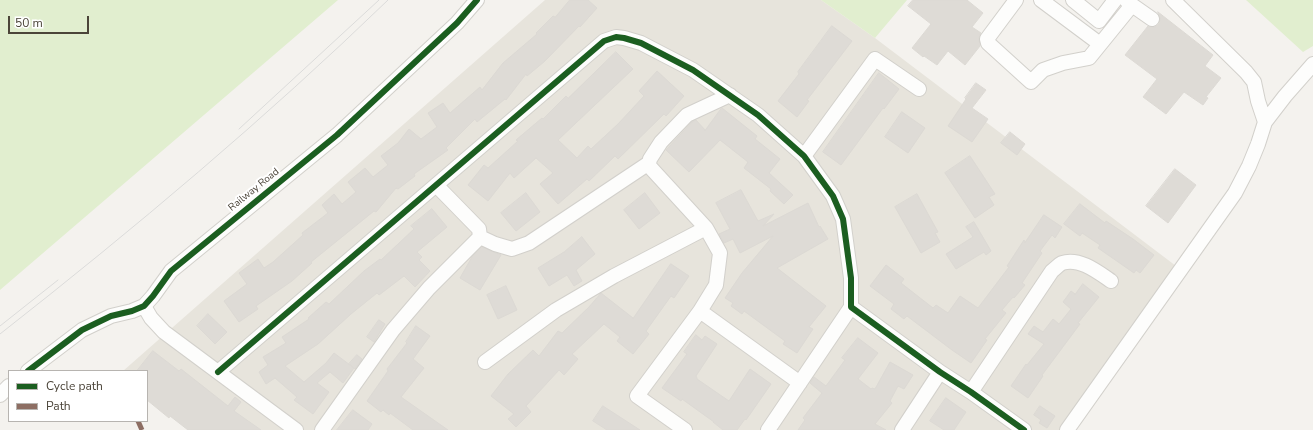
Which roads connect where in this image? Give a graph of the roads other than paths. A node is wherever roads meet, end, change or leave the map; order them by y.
1 (477, 0) edge
2 (1041, 0) edge
3 (1073, 0) edge
4 (1115, 0) edge
5 (1173, 0) edge
6 (1010, 2) edge
7 (1129, 2) edge
8 (1089, 5) edge
9 (1152, 19) dead end
10 (1100, 44) junction
11 (1313, 64) edge
12 (919, 89) dead end
13 (730, 95) junction
14 (1265, 122) junction
15 (804, 156) junction
16 (649, 163) junction
17 (436, 185) junction
18 (706, 228) junction
19 (480, 237) junction
20 (1111, 281) dead end
21 (144, 306) junction
22 (851, 307) junction
23 (700, 311) junction
24 (485, 362) dead end
25 (29, 370) edge
26 (218, 372) junction
27 (940, 372) junction
28 (800, 383) junction
29 (8, 387) edge
30 (971, 392) junction
31 (0, 394) edge
32 (296, 430) edge
33 (322, 430) edge
34 (685, 430) edge
35 (768, 430) edge
36 (902, 430) edge
37 (1024, 430) edge
38 (1067, 430) edge

1 - 21 street, Railway Road
2 - 10 street
3 - 8 street
4 - 8 street
5 - 14 street
6 - 10 street
7 - 9 street
7 - 10 street
11 - 14 street
12 - 15 street
13 - 15 street
13 - 16 street
13 - 17 street
14 - 38 street
15 - 22 street
16 - 18 street
16 - 19 street
17 - 19 street
17 - 26 street
18 - 23 street
18 - 24 street
19 - 33 street
20 - 30 street
21 - 25 street
21 - 26 street
22 - 27 street
22 - 28 street
23 - 28 street
23 - 34 street
26 - 32 street
27 - 30 street
27 - 36 street
28 - 35 street
29 - 31 street
30 - 37 street

